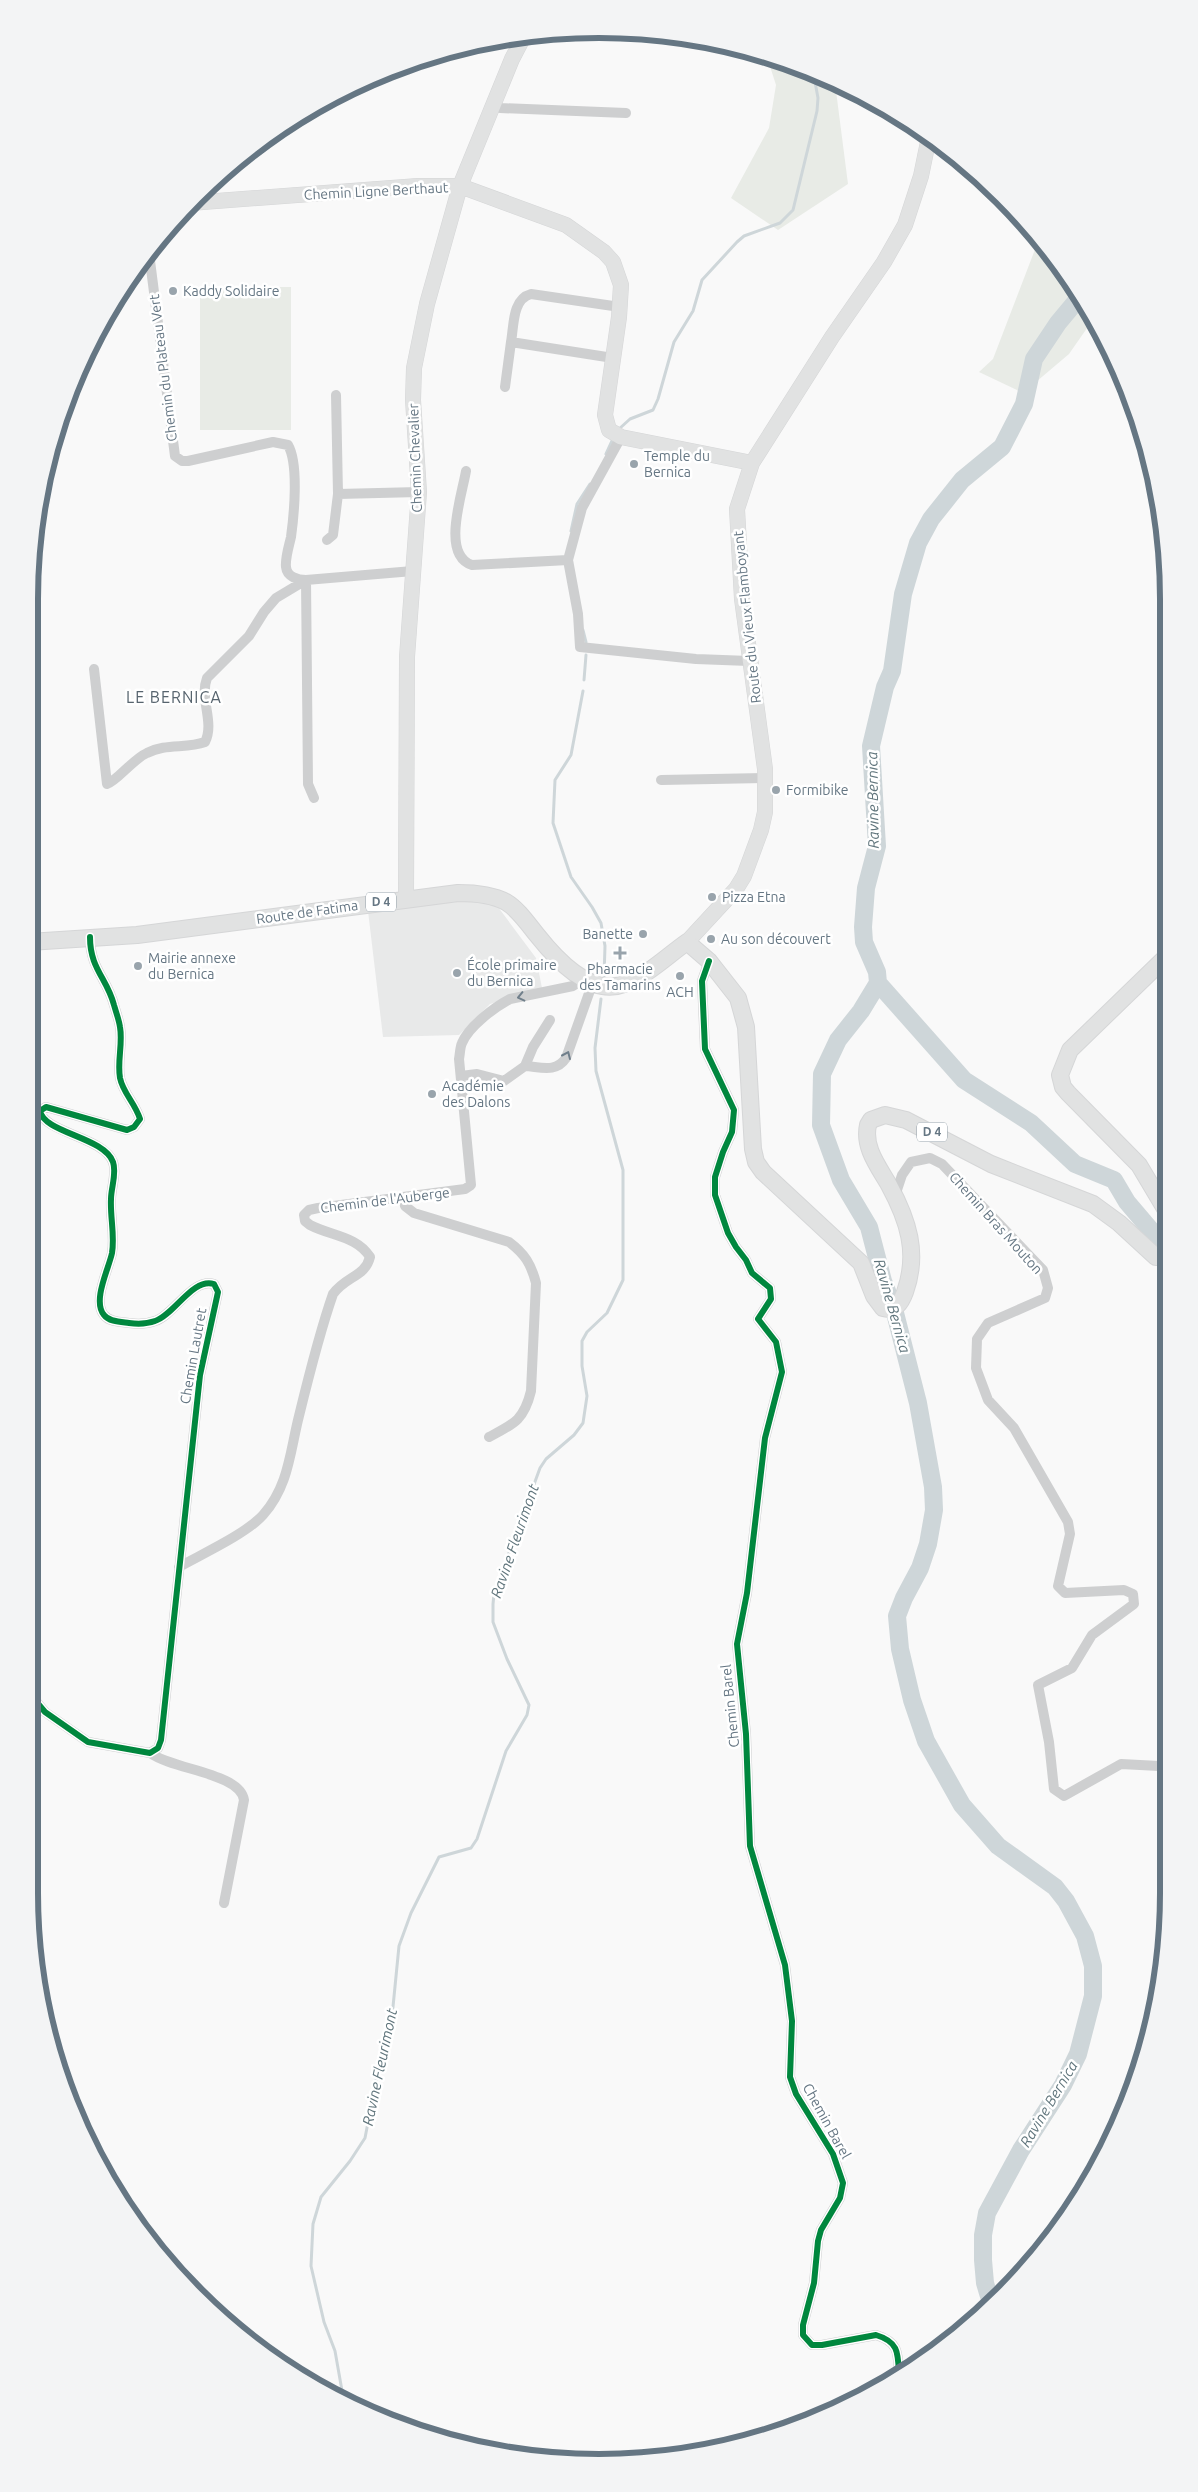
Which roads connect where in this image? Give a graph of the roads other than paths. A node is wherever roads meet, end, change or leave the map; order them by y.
1 (520, 43) edge
2 (493, 105) junction
3 (626, 113) dead end
4 (928, 144) edge
5 (460, 186) junction
6 (202, 202) edge
7 (150, 262) edge
8 (620, 307) junction
9 (512, 342) junction
10 (613, 358) junction
11 (505, 387) dead end
12 (336, 395) dead end
13 (621, 437) junction
14 (752, 463) junction
15 (466, 471) dead end
16 (419, 492) junction
17 (338, 494) junction
18 (327, 540) dead end
19 (568, 560) junction
20 (413, 571) junction
21 (306, 580) junction
22 (749, 661) junction
23 (94, 668) dead end
24 (765, 778) junction
25 (661, 780) dead end
26 (314, 798) dead end
27 (406, 899) junction
28 (90, 937) junction
29 (38, 941) edge
30 (687, 942) junction
31 (709, 961) junction
32 (1160, 963) edge
33 (588, 980) junction
34 (550, 1020) dead end
35 (526, 1066) junction
36 (461, 1076) junction
37 (895, 1196) junction
38 (403, 1197) junction
39 (1160, 1200) edge
40 (1160, 1254) edge
41 (489, 1437) dead end
42 (179, 1567) junction
43 (38, 1704) edge
44 (150, 1753) junction
45 (1160, 1767) edge
46 (224, 1902) dead end
47 (899, 2368) edge

1 - 2 street, Chemin Chevalier
2 - 3 street
2 - 5 street, Chemin Chevalier
4 - 14 street, Route du Vieux Flamboyant
5 - 6 street, Chemin Ligne Berthaut
5 - 8 street, Chemin Ligne Berthaut
5 - 16 street, Chemin Chevalier
7 - 21 street, Chemin du Plateau Vert
8 - 9 street
8 - 10 street, Chemin Ligne Berthaut
9 - 10 street
9 - 11 street
10 - 13 street, Chemin Ligne Berthaut
12 - 17 street
13 - 14 street
13 - 19 street
14 - 22 street, Route du Vieux Flamboyant
15 - 19 street
16 - 17 street
16 - 20 street, Chemin Chevalier
17 - 18 street
19 - 22 street
20 - 21 street
20 - 27 street, Chemin Chevalier
21 - 23 street
21 - 26 street
22 - 24 street, Route du Vieux Flamboyant
24 - 25 street
24 - 30 street, Route du Vieux Flamboyant
27 - 28 main road, Route de Fatima / D 4
27 - 33 main road, Route de Fatima / D 4
28 - 29 main road, Route de Fatima / D 4
28 - 42 street, Chemin Lautret
30 - 31 main road, D 4
30 - 33 main road, Route de Fatima / D 4
31 - 37 main road, D 4
31 - 47 street, Chemin Barel
32 - 39 main road
35 -> 33 street
33 -> 36 street, Chemin de l'Auberge
34 - 35 street
35 - 36 street
36 - 38 street, Chemin de l'Auberge
37 - 40 main road, D 4
37 - 45 street, Chemin Bras Mouton
38 - 41 street
38 - 42 street, Chemin de l'Auberge
42 - 44 street, Chemin Lautret
43 - 44 street
44 - 46 street

